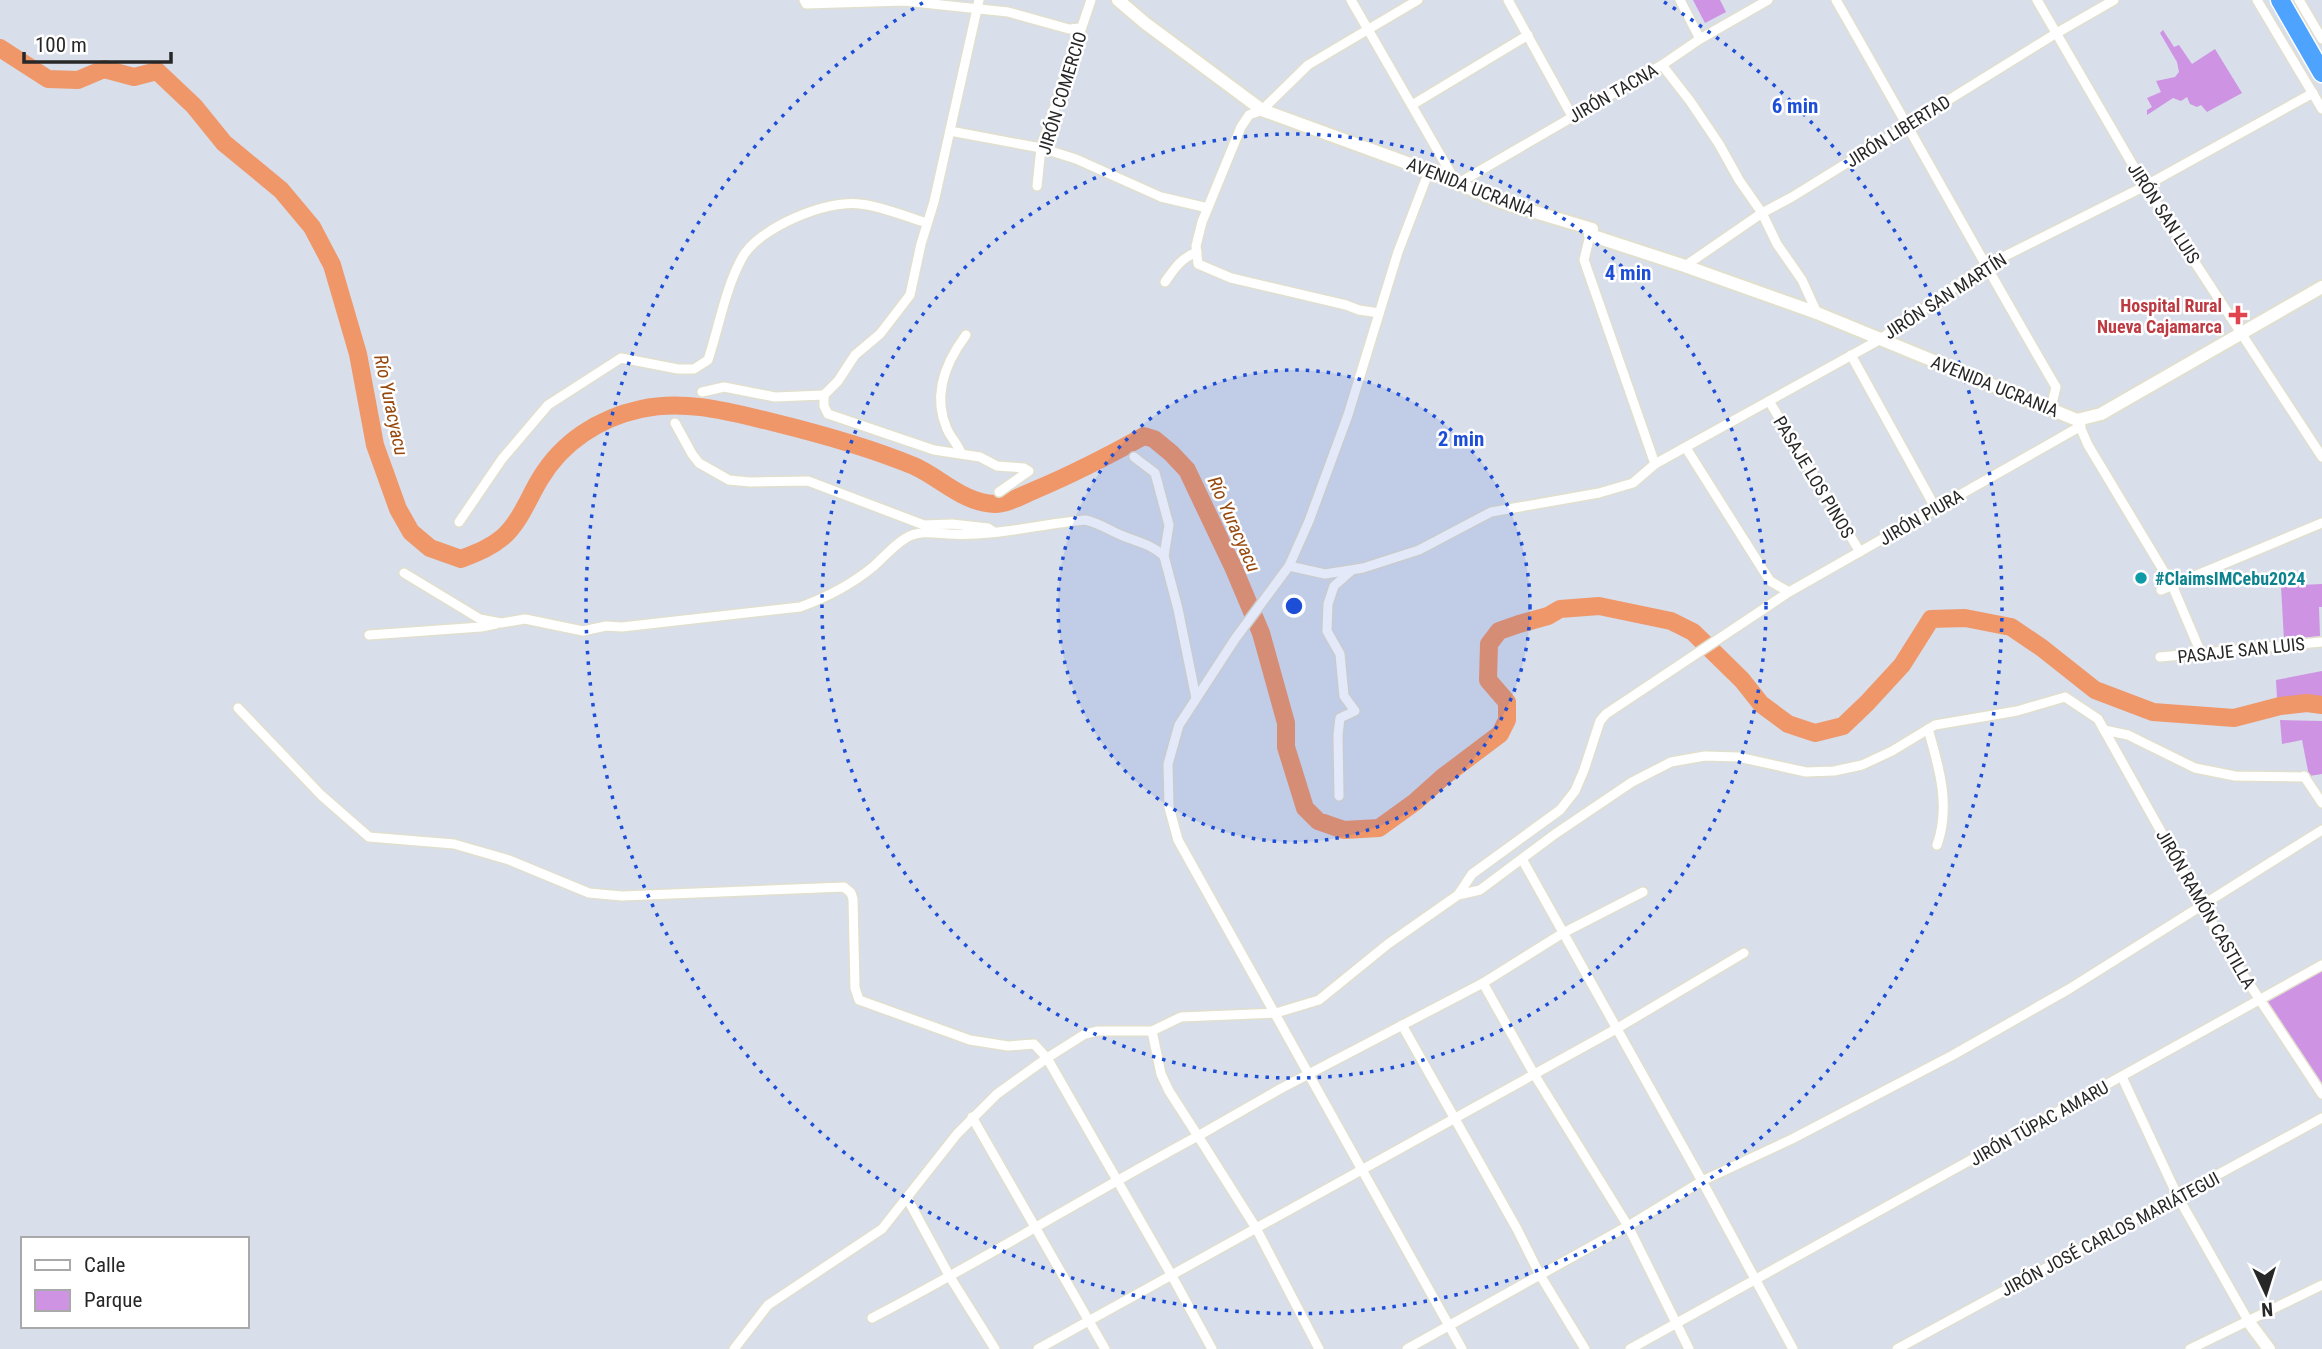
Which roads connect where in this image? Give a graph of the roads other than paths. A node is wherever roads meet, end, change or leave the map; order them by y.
1 (1091, 0) edge
2 (1118, 0) edge
3 (1351, 0) edge
4 (1418, 0) edge
5 (1508, 0) edge
6 (1680, 0) edge
7 (1768, 0) edge
8 (1836, 0) edge
9 (2037, 0) edge
10 (2115, 0) edge
11 (2257, 0) edge
12 (2280, 0) edge
13 (2299, 0) edge
14 (805, 2) edge
15 (978, 5) edge
16 (1081, 28) junction
17 (1369, 30) junction
18 (2055, 34) junction
19 (1528, 35) junction
20 (1700, 38) junction
21 (2322, 39) edge
22 (1662, 65) junction
23 (2322, 73) edge
24 (2313, 93) junction
25 (1412, 105) junction
26 (2322, 109) edge
27 (1262, 110) junction
28 (1572, 116) junction
29 (1908, 125) junction
30 (950, 131) junction
31 (1041, 148) junction
32 (1429, 171) junction
33 (1457, 184) junction
34 (1037, 186) dead end
35 (2145, 186) junction
36 (1208, 208) junction
37 (1762, 213) junction
38 (927, 223) junction
39 (1590, 235) junction
40 (1197, 252) junction
41 (1685, 265) junction
42 (1985, 266) junction
43 (1165, 282) dead end
44 (2322, 287) edge
45 (1379, 313) junction
46 (1817, 313) junction
47 (2242, 334) junction
48 (966, 335) dead end
49 (1879, 340) junction
50 (1851, 355) junction
51 (702, 392) dead end
52 (824, 395) junction
53 (1769, 401) junction
54 (2051, 408) junction
55 (676, 423) dead end
56 (2079, 423) junction
57 (1686, 448) junction
58 (961, 453) junction
59 (1134, 457) dead end
60 (2322, 457) edge
61 (1654, 464) junction
62 (999, 492) dead end
63 (1936, 509) junction
64 (459, 522) dead end
65 (2322, 523) edge
66 (995, 533) junction
67 (1860, 552) junction
68 (1164, 556) junction
69 (1289, 566) junction
70 (1352, 570) junction
71 (404, 573) dead end
72 (2172, 586) junction
73 (2161, 590) dead end
74 (1789, 592) junction
75 (501, 623) junction
76 (369, 635) dead end
77 (2322, 642) edge
78 (2201, 653) junction
79 (2160, 657) dead end
80 (1196, 698) junction
81 (238, 708) dead end
82 (1928, 729) junction
83 (2104, 730) junction
84 (1339, 796) dead end
85 (2322, 803) edge
86 (2322, 830) edge
87 (1937, 845) dead end
88 (1522, 859) junction
89 (1643, 892) dead end
90 (1458, 895) junction
91 (2203, 906) junction
92 (1563, 933) junction
93 (1744, 953) dead end
94 (2322, 965) edge
95 (1483, 983) junction
96 (2259, 1000) junction
97 (1276, 1013) junction
98 (1402, 1025) junction
99 (1616, 1029) junction
100 (1152, 1031) junction
101 (1046, 1058) junction
102 (1310, 1074) junction
103 (1534, 1074) junction
104 (2122, 1077) junction
105 (2322, 1094) edge
106 (972, 1117) junction
107 (1454, 1117) junction
108 (2322, 1118) edge
109 (1198, 1136) junction
110 (1363, 1168) junction
111 (1117, 1179) junction
112 (1702, 1181) junction
113 (2178, 1197) junction
114 (907, 1198) junction
115 (1628, 1226) junction
116 (1036, 1227) junction
117 (1256, 1227) junction
118 (1540, 1275) junction
119 (1172, 1276) junction
120 (950, 1277) junction
121 (1755, 1280) junction
122 (2322, 1285) edge
123 (872, 1318) dead end
124 (1090, 1321) junction
125 (2248, 1321) junction
126 (1675, 1323) junction
127 (1450, 1326) junction
128 (734, 1349) edge
129 (995, 1349) edge
130 (1038, 1349) edge
131 (1105, 1349) edge
132 (1212, 1349) edge
133 (1320, 1349) edge
134 (1407, 1349) edge
135 (1462, 1349) edge
136 (1585, 1349) edge
137 (1630, 1349) edge
138 (1689, 1349) edge
139 (1793, 1349) edge
140 (1897, 1349) edge
141 (2190, 1349) edge
142 (2269, 1349) edge

1 - 16 street, JIRÓN COMERCIO
2 - 27 main road, AVENIDA UCRANIA
3 - 17 street
4 - 17 street
5 - 19 street
6 - 20 street
7 - 20 street, JIRÓN TACNA
8 - 29 street
9 - 18 street, JIRÓN SAN LUIS
10 - 18 street, JIRÓN LIBERTAD
11 - 24 street
12 - 23 highway
13 - 21 street
14 - 15 street
15 - 16 street
15 - 30 street
16 - 31 street, JIRÓN COMERCIO
17 - 25 street
17 - 27 street
18 - 29 street, JIRÓN LIBERTAD
18 - 35 street, JIRÓN SAN LUIS
19 - 25 street
19 - 28 street
20 - 22 street, JIRÓN TACNA
22 - 28 street, JIRÓN TACNA
22 - 37 street
24 - 26 street
24 - 35 street, JIRÓN SAN MARTÍN
25 - 33 street
27 - 32 main road, AVENIDA UCRANIA
27 - 36 street
28 - 33 street, JIRÓN TACNA
29 - 37 street, JIRÓN LIBERTAD
29 - 42 street
30 - 31 street
30 - 38 street
31 - 34 street, JIRÓN COMERCIO
31 - 36 street
32 - 33 main road, AVENIDA UCRANIA
32 - 45 street
33 - 39 main road, AVENIDA UCRANIA
35 - 42 street, JIRÓN SAN MARTÍN
35 - 47 street, JIRÓN SAN LUIS
36 - 40 street
37 - 41 street, JIRÓN LIBERTAD
37 - 46 street
38 - 52 street
38 - 64 street
39 - 41 main road, AVENIDA UCRANIA
39 - 61 street
40 - 43 street
40 - 45 street
41 - 46 main road, AVENIDA UCRANIA
42 - 49 street, JIRÓN SAN MARTÍN
42 - 54 street
44 - 47 main road, JIRÓN PIURA
45 - 69 street
46 - 49 main road, AVENIDA UCRANIA
47 - 56 main road, JIRÓN PIURA
47 - 60 street, JIRÓN SAN LUIS
48 - 58 street
49 - 50 street, JIRÓN SAN MARTÍN
49 - 54 main road, AVENIDA UCRANIA
50 - 53 street, JIRÓN SAN MARTÍN
50 - 63 street
51 - 52 street
52 - 58 street
53 - 57 street, JIRÓN SAN MARTÍN
53 - 67 street, PASAJE LOS PINOS
54 - 56 main road, AVENIDA UCRANIA
55 - 66 street
56 - 63 street, JIRÓN PIURA
56 - 72 street
57 - 61 street, JIRÓN SAN MARTÍN
57 - 74 street
58 - 62 street
59 - 68 street
61 - 70 street, JIRÓN SAN MARTÍN
63 - 67 street, JIRÓN PIURA
65 - 72 street
66 - 68 street
66 - 75 street
67 - 74 street, JIRÓN PIURA
68 - 80 street
69 - 70 street, JIRÓN SAN MARTÍN
69 - 80 street
70 - 84 street
71 - 75 street
72 - 73 street
72 - 78 street
74 - 90 street, JIRÓN PIURA
75 - 76 street
77 - 78 street, PASAJE SAN LUIS
78 - 79 street, PASAJE SAN LUIS
80 - 97 street
81 - 101 street
82 - 83 street, JIRÓN RAMÓN CASTILLA
82 - 87 street
82 - 88 street
83 - 85 street
83 - 91 street, JIRÓN RAMÓN CASTILLA
86 - 91 street
88 - 90 street
88 - 92 street
89 - 92 street
90 - 97 street
91 - 96 street, JIRÓN RAMÓN CASTILLA
91 - 112 street
92 - 95 street
92 - 99 street
93 - 99 street
94 - 96 street, JIRÓN TÚPAC AMARU
95 - 98 street
95 - 103 street
96 - 104 street, JIRÓN TÚPAC AMARU
96 - 105 street, JIRÓN RAMÓN CASTILLA
97 - 100 street
97 - 102 street
98 - 102 street
98 - 107 street
99 - 103 street
99 - 112 street
100 - 101 street
100 - 109 street
101 - 106 street
101 - 111 street
102 - 109 street
102 - 110 street
103 - 107 street
103 - 115 street
104 - 113 street
104 - 121 street, JIRÓN TÚPAC AMARU
106 - 114 street
106 - 116 street
107 - 110 street
107 - 118 street
108 - 113 street, JIRÓN JOSÉ CARLOS MARIÁTEGUI
109 - 111 street
109 - 117 street
110 - 117 street
110 - 127 street
111 - 116 street
111 - 119 street
112 - 115 street
112 - 121 street
113 - 125 street
113 - 140 street, JIRÓN JOSÉ CARLOS MARIÁTEGUI
114 - 120 street
114 - 128 street
115 - 118 street
115 - 126 street
116 - 120 street
116 - 124 street
117 - 119 street
117 - 133 street
118 - 127 street
118 - 136 street
119 - 124 street
119 - 132 street
120 - 123 street
120 - 129 street
121 - 126 street, JIRÓN TÚPAC AMARU
121 - 139 street
122 - 125 street
124 - 130 street
124 - 131 street
125 - 141 street
125 - 142 street
126 - 137 street, JIRÓN TÚPAC AMARU
126 - 138 street
127 - 134 street
127 - 135 street

